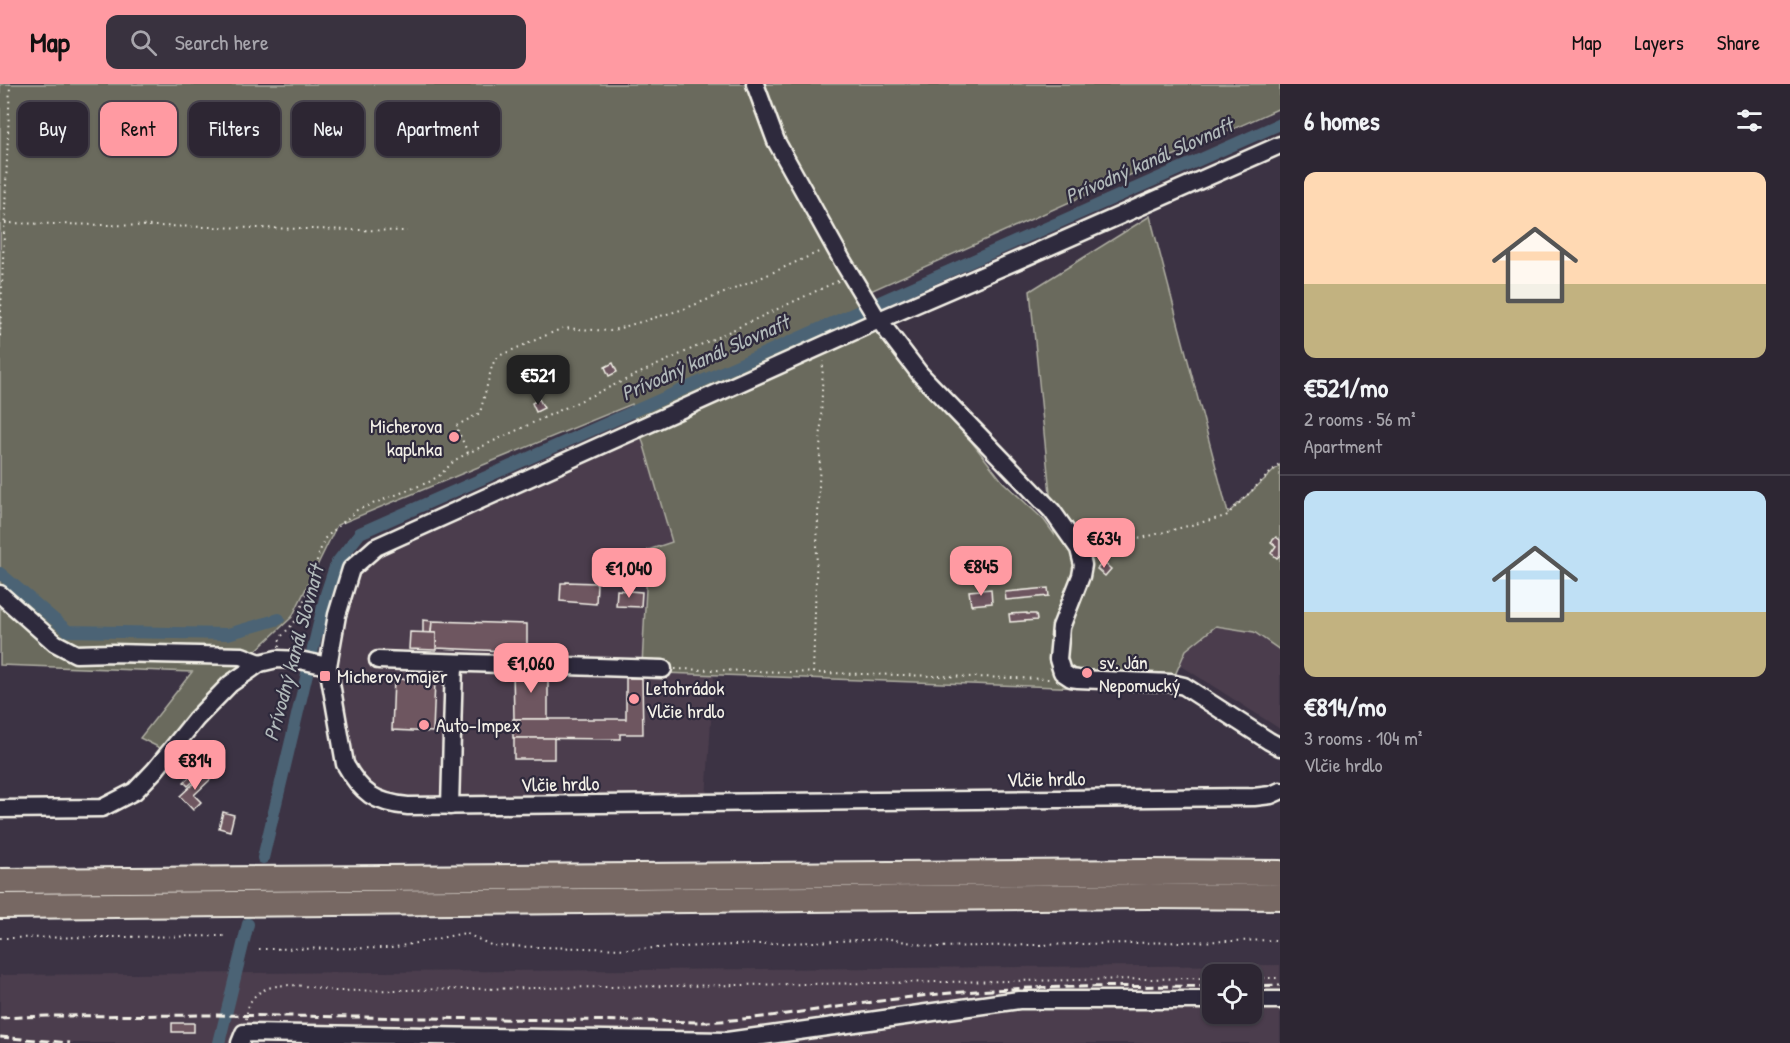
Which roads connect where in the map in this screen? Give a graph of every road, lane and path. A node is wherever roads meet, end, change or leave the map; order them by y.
1 (10, 84) edge
2 (755, 84) edge
3 (1280, 145) edge
4 (5, 223) junction
5 (406, 231) dead end
6 (834, 245) junction
7 (851, 275) junction
8 (877, 317) junction
9 (0, 336) edge
10 (824, 345) junction
11 (468, 453) junction
12 (1280, 463) edge
13 (1083, 565) junction
14 (0, 594) edge
15 (378, 660) dead end
16 (269, 661) junction
17 (454, 663) junction
18 (324, 665) junction
19 (663, 669) joint
20 (813, 673) junction
21 (1052, 679) dead end
22 (1280, 747) edge
23 (1280, 791) edge
24 (450, 806) junction
25 (0, 809) edge
26 (1280, 873) edge
27 (0, 881) edge
28 (1280, 897) edge
29 (0, 906) edge
30 (227, 936) dead end
31 (0, 938) edge
32 (1280, 940) edge
33 (259, 949) dead end
34 (1202, 978) edge
35 (1262, 978) edge
36 (1280, 978) edge
37 (1202, 1000) edge
38 (1262, 1000) edge
39 (1280, 1000) edge
40 (242, 1038) edge

1 - 4 path
2 - 6 street
3 - 8 street, Vlčie hrdlo
4 - 5 path
4 - 9 path
6 - 7 street
6 - 11 path
7 - 8 street
7 - 11 path
8 - 10 street, Vlčie hrdlo
8 - 13 street
10 - 18 street, Vlčie hrdlo
10 - 20 path
11 - 16 path
12 - 13 path
13 - 22 street
14 - 16 street
15 - 17 street
16 - 18 street
16 - 25 street
17 - 19 street
17 - 24 street
18 - 24 street, Vlčie hrdlo
19 - 20 path
20 - 21 path
23 - 24 street, Vlčie hrdlo
26 - 27 highway
28 - 29 highway
30 - 31 path
32 - 33 path
34 - 40 path
35 - 36 path
37 - 40 street
38 - 39 street

